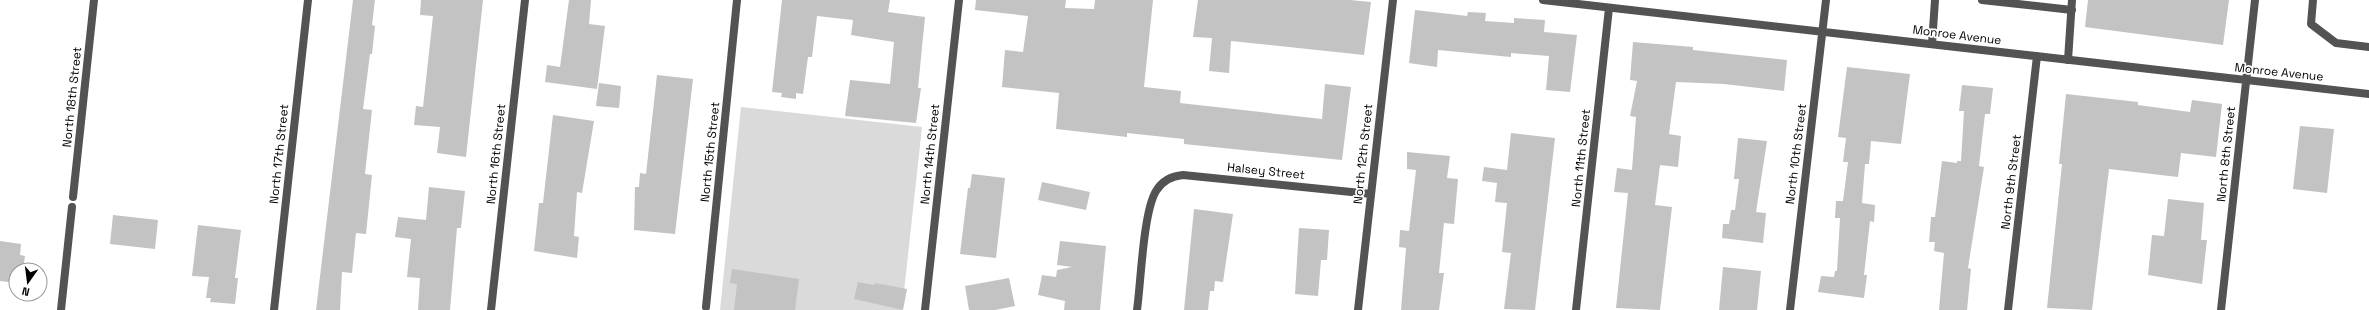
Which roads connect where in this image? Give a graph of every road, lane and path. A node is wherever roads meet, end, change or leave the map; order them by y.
1 (94, 0) edge
2 (308, 0) edge
3 (524, 0) edge
4 (737, 0) edge
5 (959, 0) edge
6 (1393, 0) edge
7 (1543, 0) edge
8 (1826, 0) edge
9 (1935, 0) edge
10 (1982, 0) edge
11 (2072, 0) edge
12 (2255, 0) edge
13 (2313, 0) edge
14 (1609, 8) junction
15 (2072, 10) junction
16 (1822, 32) junction
17 (1932, 44) junction
18 (2369, 47) edge
19 (2037, 56) junction
20 (2068, 60) junction
21 (2247, 80) junction
22 (2369, 94) edge
23 (1371, 194) junction
24 (73, 197) dead end
25 (72, 207) dead end
26 (706, 307) dead end
27 (61, 310) edge
28 (274, 310) edge
29 (491, 310) edge
30 (925, 310) edge
31 (1137, 310) edge
32 (1358, 310) edge
33 (1576, 310) edge
34 (1790, 310) edge
35 (2008, 310) edge
36 (2221, 310) edge

1 - 24 street, North 18th Street
2 - 28 street, North 17th Street
3 - 29 street, North 16th Street
4 - 26 street, North 15th Street
5 - 30 street, North 14th Street
6 - 23 street, North 12th Street
7 - 14 street, Monroe Avenue
8 - 16 street, North 10th Street
9 - 17 street
10 - 15 street
11 - 15 street
12 - 21 street, North 8th Street
13 - 18 street
14 - 16 street, Monroe Avenue
14 - 33 street, North 11th Street
15 - 20 street
16 - 17 street, Monroe Avenue
16 - 34 street, North 10th Street
17 - 19 street, Monroe Avenue
19 - 20 street, Monroe Avenue
19 - 35 street, North 9th Street
20 - 21 street, Monroe Avenue
21 - 22 street, Monroe Avenue
21 - 36 street, North 8th Street
23 - 31 street, Halsey Street
23 - 32 street, North 12th Street
25 - 27 street

